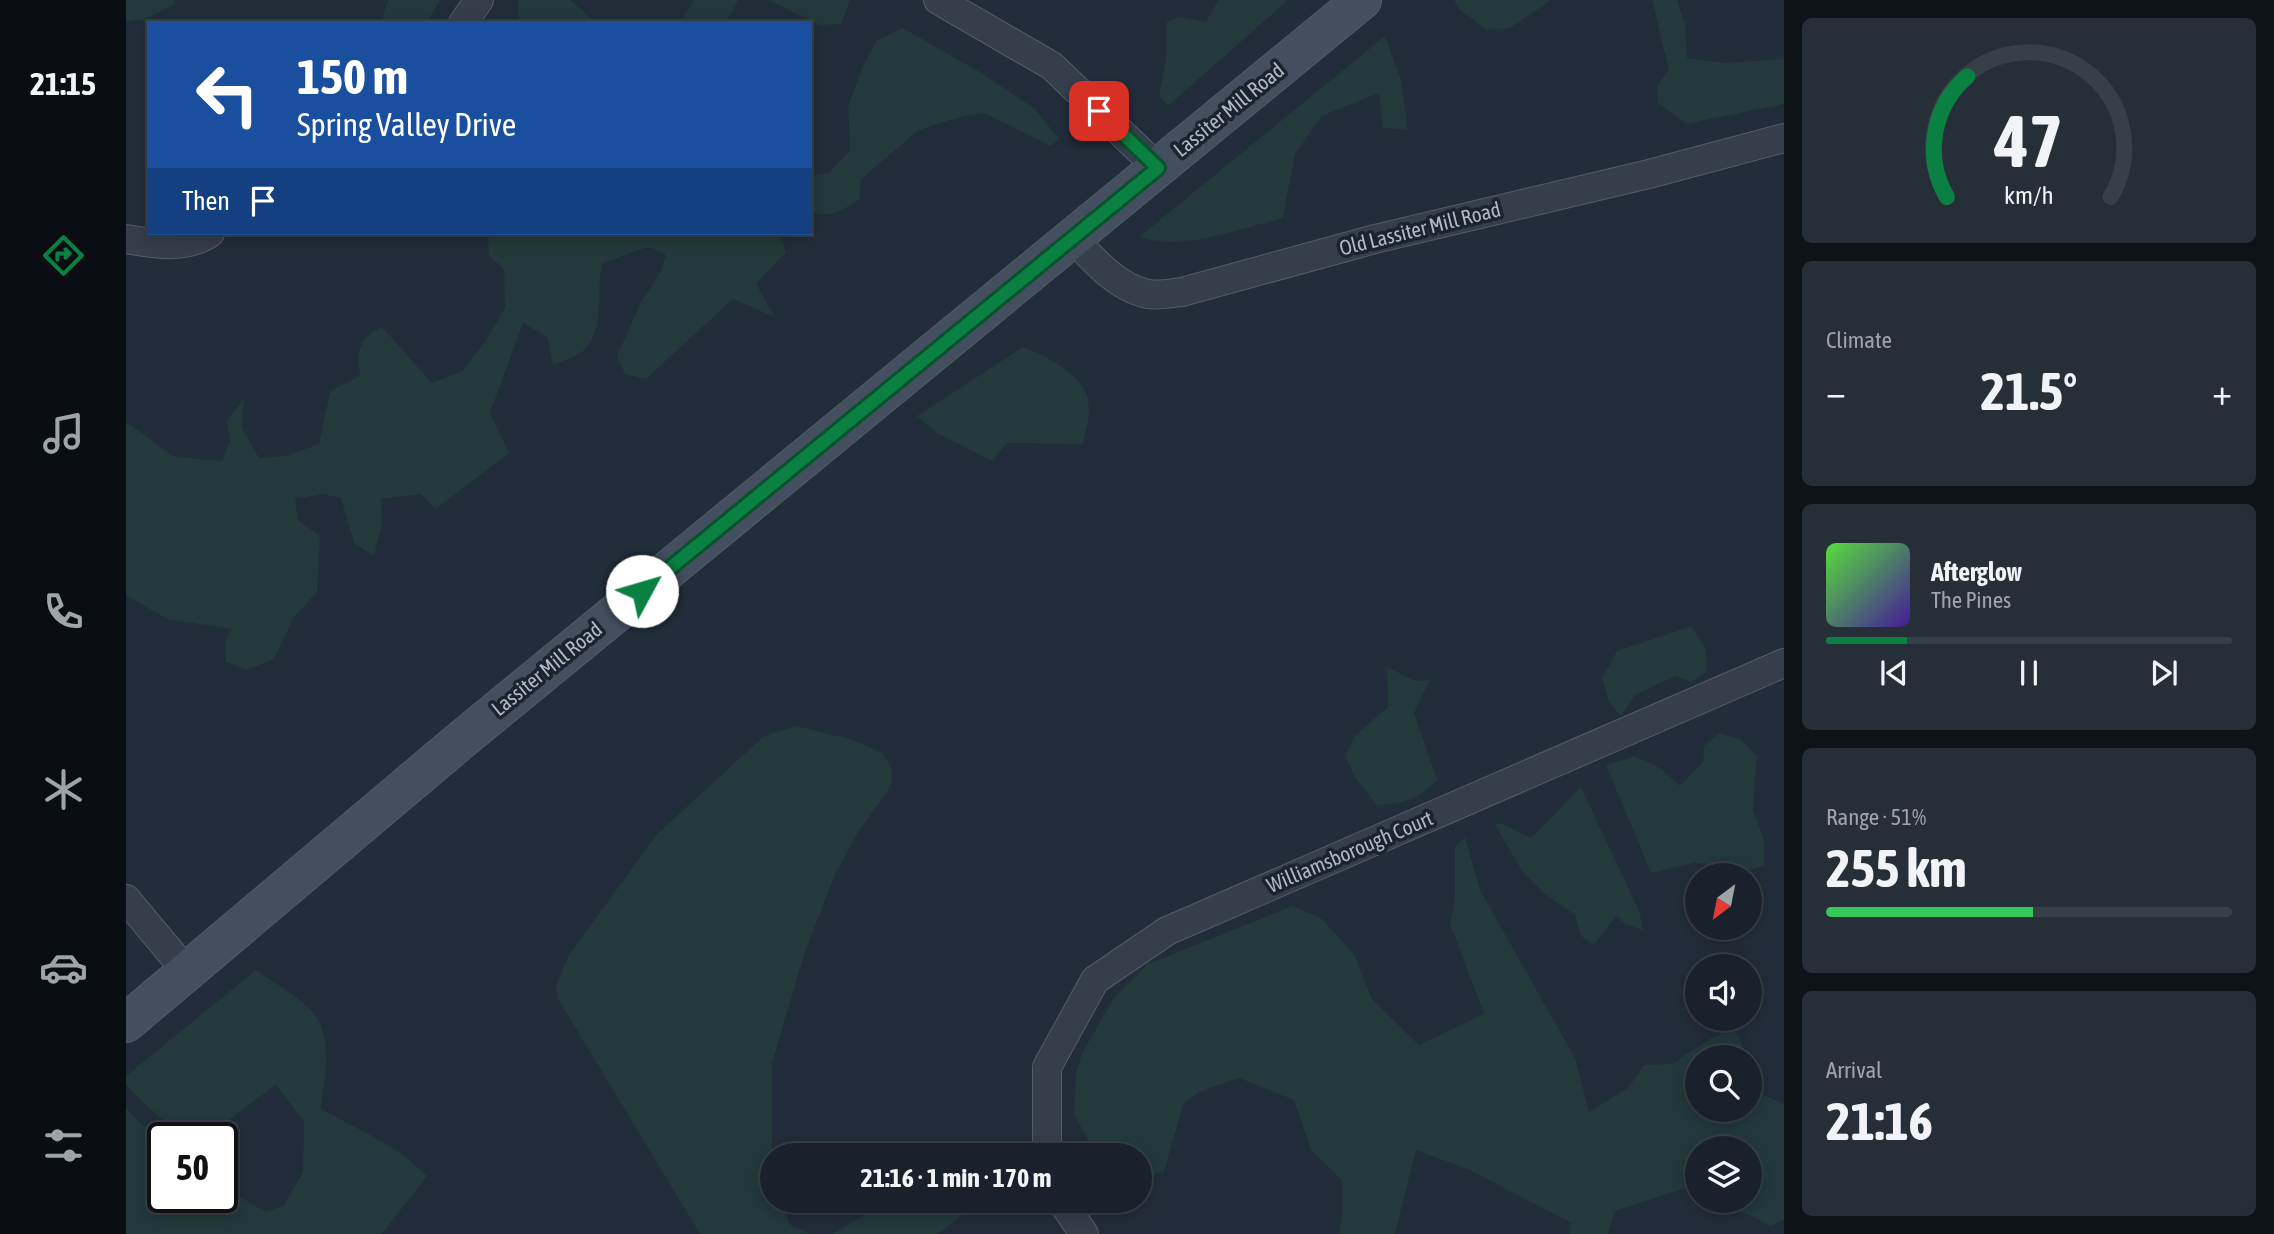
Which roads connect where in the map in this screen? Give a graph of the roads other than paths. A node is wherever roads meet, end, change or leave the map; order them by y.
1 (479, 0) edge
2 (938, 0) edge
3 (1362, 0) edge
4 (464, 21) edge
5 (1784, 138) edge
6 (1158, 168) junction
7 (207, 235) edge
8 (1073, 238) junction
9 (126, 239) edge
10 (1784, 663) edge
11 (126, 899) edge
12 (188, 973) junction
13 (126, 1023) edge
14 (1047, 1143) edge
15 (1070, 1213) edge
16 (1084, 1234) edge

1 - 4 street
2 - 6 street
3 - 6 main road, Lassiter Mill Road
5 - 8 street, Old Lassiter Mill Road
6 - 8 main road, Lassiter Mill Road
7 - 9 street
8 - 12 main road, Lassiter Mill Road
10 - 14 street, Williamsborough Court
11 - 12 street
12 - 13 main road, Lassiter Mill Road
15 - 16 street

